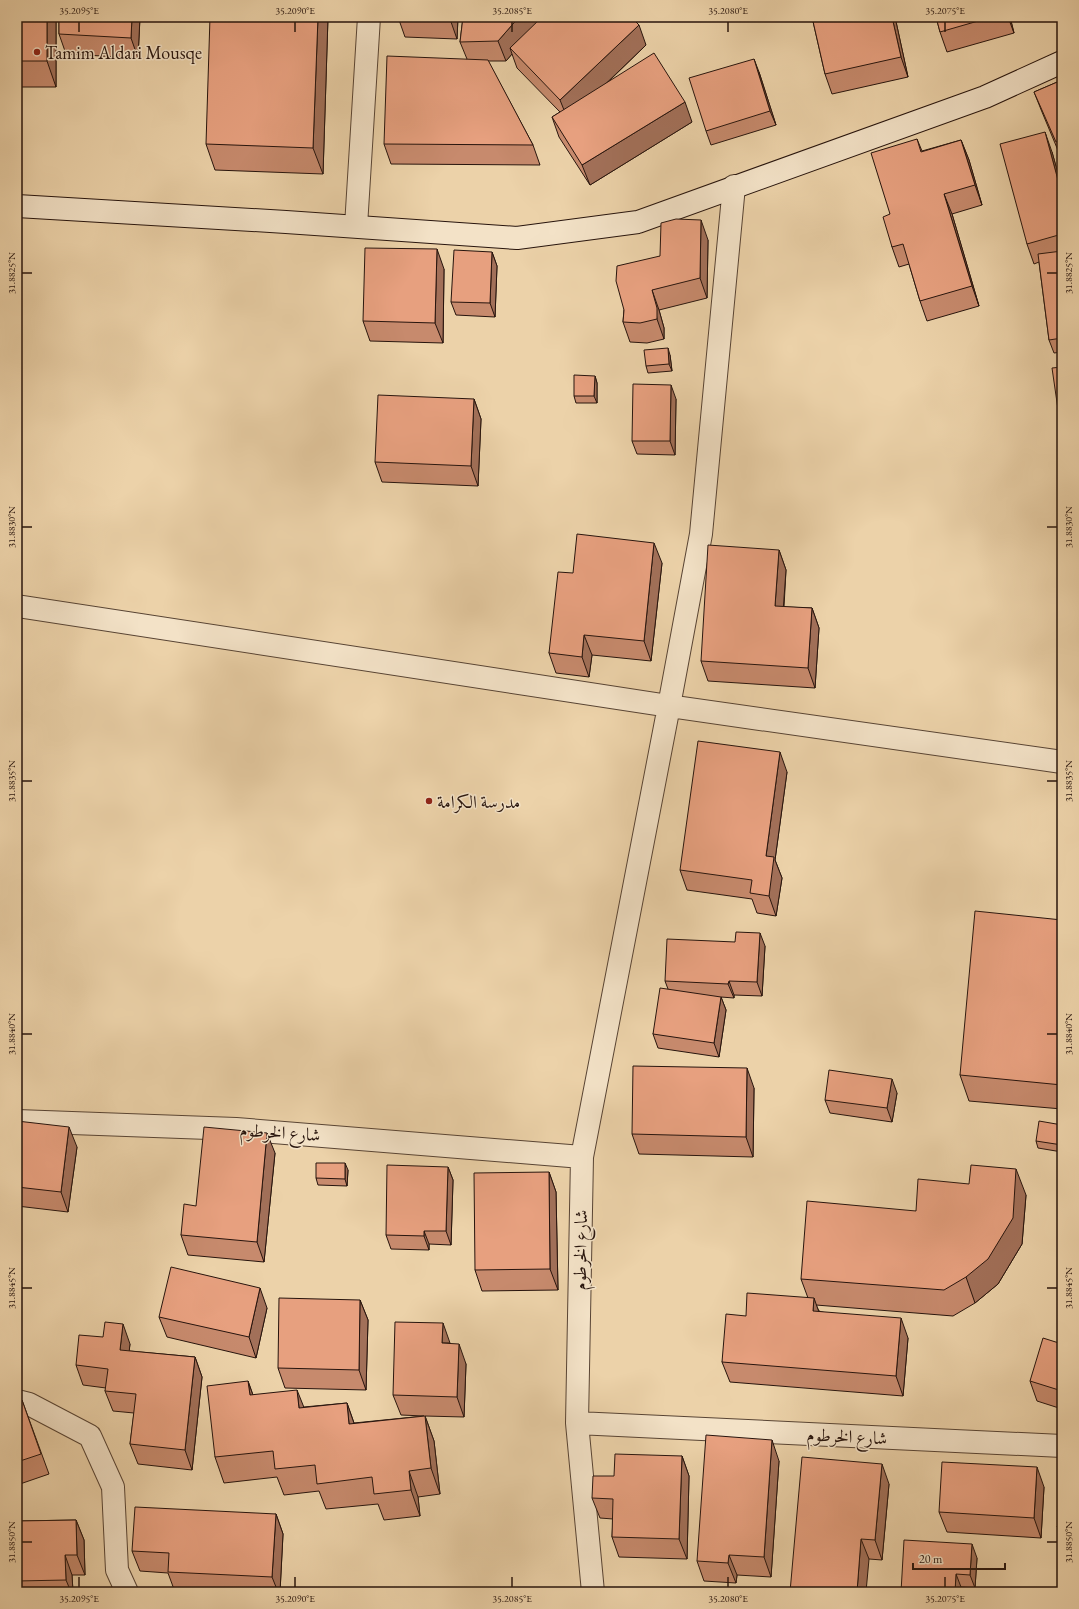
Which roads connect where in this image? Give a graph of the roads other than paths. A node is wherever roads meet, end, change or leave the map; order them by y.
1 (369, 17) edge
2 (1062, 62) edge
3 (734, 186) junction
4 (17, 206) edge
5 (356, 226) junction
6 (17, 606) edge
7 (669, 706) junction
8 (1062, 762) edge
9 (17, 1120) edge
10 (582, 1157) junction
11 (17, 1401) edge
12 (577, 1423) junction
13 (1062, 1446) edge
14 (127, 1592) edge
15 (593, 1592) edge

1 - 5 street
2 - 3 street
3 - 5 street
3 - 7 street
4 - 5 street
6 - 7 street
7 - 8 street
7 - 10 street
9 - 10 street, شارع الخرطوم
10 - 12 street, شارع الخرطوم
11 - 14 street
12 - 13 street, شارع الخرطوم
12 - 15 street

